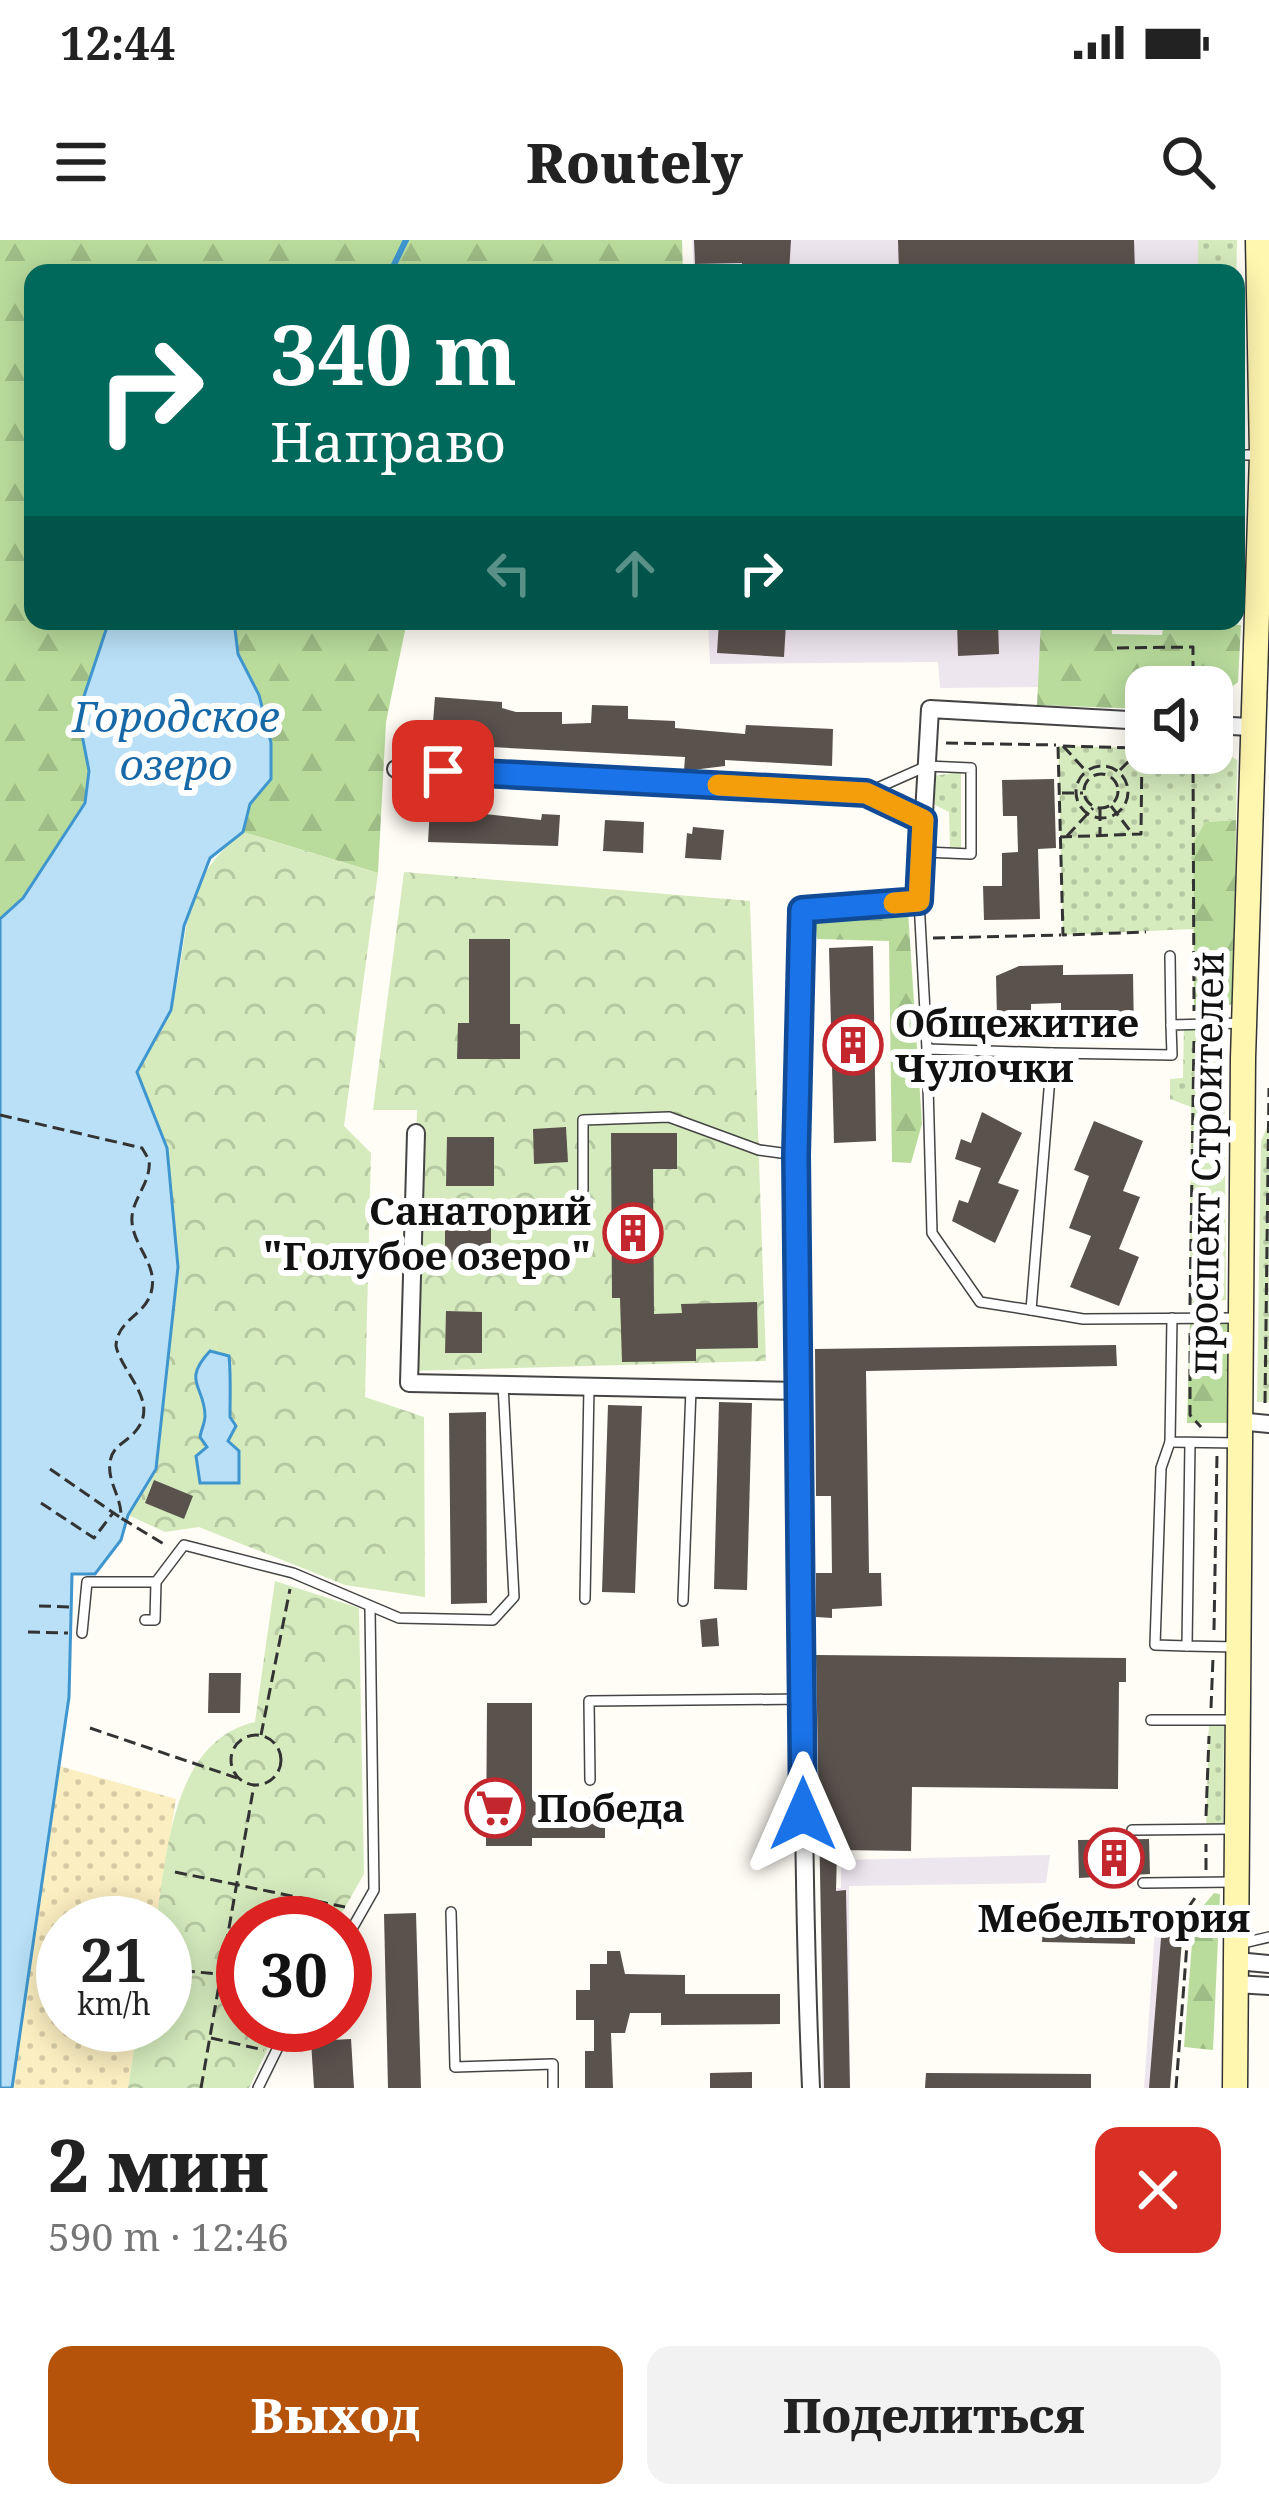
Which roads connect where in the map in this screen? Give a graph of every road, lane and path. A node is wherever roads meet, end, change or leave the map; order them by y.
1 (1258, 240) edge
2 (1265, 429) edge
3 (1249, 455) edge
4 (1117, 648) dead end
5 (1193, 666) edge
6 (1125, 721) edge
7 (1233, 726) edge
8 (1250, 727) junction
9 (928, 742) junction
10 (1060, 746) junction
11 (1125, 748) edge
12 (1125, 764) edge
13 (926, 766) junction
14 (396, 769) dead end
15 (1086, 771) junction
16 (1118, 771) junction
17 (1142, 774) edge
18 (1193, 774) edge
19 (866, 793) junction
20 (1059, 793) junction
21 (1076, 793) junction
22 (1084, 793) junction
23 (1110, 805) junction
24 (1097, 807) junction
25 (1088, 813) junction
26 (1117, 813) junction
27 (1100, 818) junction
28 (923, 820) junction
29 (1132, 835) junction
30 (1100, 836) junction
31 (1063, 837) junction
32 (925, 852) junction
33 (919, 901) junction
34 (1258, 910) edge
35 (1146, 932) dead end
36 (1063, 935) junction
37 (921, 938) junction
38 (1170, 956) dead end
39 (1244, 1023) junction
40 (1172, 1025) junction
41 (1194, 1025) junction
42 (927, 1049) junction
43 (1052, 1053) junction
44 (1269, 1088) edge
45 (0, 1115) edge
46 (416, 1133) dead end
47 (796, 1155) junction
48 (583, 1190) dead end
49 (1192, 1217) junction
50 (1225, 1217) dead end
51 (1260, 1220) dead end
52 (1268, 1220) edge
53 (1031, 1310) junction
54 (1172, 1318) junction
55 (1190, 1318) junction
56 (1240, 1318) junction
57 (503, 1384) junction
58 (589, 1387) junction
59 (691, 1389) junction
60 (802, 1391) junction
61 (1245, 1431) edge
62 (1170, 1442) junction
63 (1190, 1442) junction
64 (50, 1468) dead end
65 (41, 1503) dead end
66 (113, 1514) junction
67 (121, 1518) junction
68 (145, 1535) dead end
69 (293, 1573) junction
70 (156, 1582) junction
71 (585, 1599) dead end
72 (683, 1601) dead end
73 (39, 1606) dead end
74 (83, 1607) junction
75 (370, 1609) junction
76 (145, 1620) dead end
77 (28, 1632) dead end
78 (82, 1633) joint
79 (1187, 1646) junction
80 (1214, 1646) junction
81 (1241, 1647) junction
82 (803, 1699) junction
83 (1151, 1720) dead end
84 (1209, 1720) junction
85 (1241, 1720) junction
86 (90, 1728) dead end
87 (1209, 1732) dead end
88 (261, 1735) junction
89 (238, 1778) junction
90 (590, 1780) dead end
91 (254, 1785) junction
92 (1239, 1829) junction
93 (1132, 1830) dead end
94 (1206, 1830) junction
95 (175, 1872) dead end
96 (234, 1882) junction
97 (1206, 1882) junction
98 (1238, 1882) junction
99 (1143, 1883) dead end
100 (232, 1896) edge
101 (295, 1896) edge
102 (371, 1896) edge
103 (451, 1912) dead end
104 (1269, 1937) edge
105 (1236, 1963) junction
106 (1269, 1964) edge
107 (1269, 1986) edge
108 (216, 2003) edge
109 (211, 2038) junction
110 (216, 2039) edge
111 (272, 2052) edge
112 (201, 2088) edge
113 (258, 2088) edge
114 (553, 2088) edge
115 (811, 2088) edge
116 (1176, 2088) edge
117 (1235, 2088) edge

1 - 2 street, проспект Строителей
2 - 3 street, проспект Строителей
3 - 8 street, проспект Строителей
4 - 5 path
6 - 9 street
7 - 8 street
8 - 34 street, проспект Строителей
9 - 10 path
9 - 13 street
10 - 11 path
10 - 15 path
10 - 20 path
12 - 16 path
13 - 19 lane
13 - 28 street
13 - 32 lane
14 - 19 street
15 - 16 path
15 - 21 path
16 - 26 path
17 - 29 path
18 - 41 path
19 - 28 street
20 - 21 path
20 - 31 path
21 - 22 path
21 - 25 path
22 - 23 path
22 - 24 path
23 - 24 path
23 - 26 path
24 - 25 path
24 - 27 path
25 - 27 path
25 - 31 path
26 - 27 path
26 - 29 path
27 - 30 path
28 - 32 street
29 - 30 path
30 - 31 path
31 - 36 path
32 - 33 street
33 - 37 lane
33 - 47 street
34 - 39 street, проспект Строителей
35 - 36 path
36 - 37 path
37 - 42 lane
38 - 40 lane
39 - 41 lane
39 - 56 street, проспект Строителей
40 - 41 lane
40 - 43 lane
41 - 49 path
42 - 43 lane
42 - 53 lane
43 - 53 lane
44 - 52 path
45 - 67 path
46 - 57 street
47 - 48 lane
47 - 60 street
49 - 50 path
49 - 55 path
51 - 52 path
52 - 61 path
53 - 54 lane
54 - 55 lane
54 - 62 lane
55 - 56 lane
55 - 61 path
56 - 61 street, проспект Строителей
57 - 58 street
57 - 75 lane
58 - 59 street
58 - 71 lane
59 - 60 street
59 - 72 lane
60 - 82 street
61 - 63 lane
61 - 80 path
61 - 81 street, проспект Строителей
62 - 63 lane
62 - 79 lane
63 - 79 lane
64 - 66 path
65 - 66 path
66 - 67 path
67 - 68 path
69 - 70 lane
69 - 75 lane
69 - 88 path
70 - 74 lane
70 - 76 lane
73 - 74 path
74 - 78 lane
75 - 102 lane
77 - 78 path
79 - 80 lane
80 - 81 lane
80 - 84 path
81 - 85 street, проспект Строителей
82 - 90 lane
82 - 115 street
83 - 84 lane
84 - 85 lane
85 - 92 street, проспект Строителей
86 - 89 path
87 - 94 path
88 - 89 path
88 - 91 path
89 - 91 path
91 - 96 path
92 - 94 lane
92 - 98 street, проспект Строителей
93 - 94 lane
94 - 97 path
95 - 96 path
96 - 100 path
96 - 101 path
97 - 98 lane
97 - 99 lane
97 - 116 path
98 - 105 street, проспект Строителей
103 - 114 lane
104 - 105 lane
105 - 106 street
105 - 107 street
105 - 117 street, проспект Строителей
108 - 109 path
109 - 110 path
109 - 112 path
111 - 113 lane

